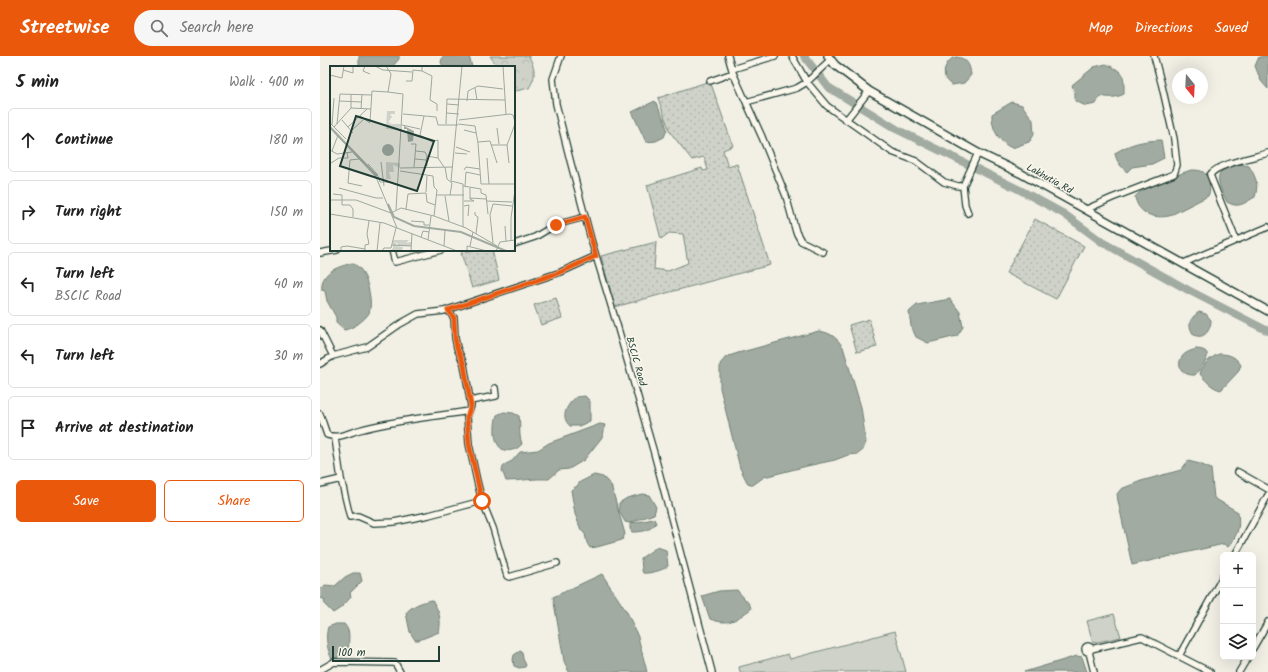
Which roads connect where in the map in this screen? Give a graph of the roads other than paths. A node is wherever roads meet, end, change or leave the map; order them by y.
1 (561, 56) edge
2 (728, 56) edge
3 (775, 56) edge
4 (792, 56) edge
5 (1154, 56) edge
6 (829, 58) edge
7 (733, 71) junction
8 (710, 81) dead end
9 (807, 82) junction
10 (869, 91) junction
11 (746, 102) junction
12 (846, 120) junction
13 (978, 153) junction
14 (1268, 153) edge
15 (963, 186) junction
16 (1087, 209) junction
17 (968, 213) dead end
18 (585, 217) junction
19 (1268, 227) edge
20 (1236, 240) junction
21 (515, 244) edge
22 (331, 251) edge
23 (392, 251) edge
24 (437, 251) edge
25 (823, 252) dead end
26 (320, 253) edge
27 (596, 256) junction
28 (1184, 263) junction
29 (448, 310) junction
30 (1268, 311) edge
31 (320, 330) edge
32 (333, 356) junction
33 (320, 364) edge
34 (495, 388) dead end
35 (470, 401) junction
36 (469, 410) junction
37 (320, 414) edge
38 (334, 438) junction
39 (1238, 472) dead end
40 (341, 479) junction
41 (320, 484) edge
42 (1268, 489) edge
43 (1268, 495) edge
44 (482, 501) junction
45 (1237, 552) edge
46 (556, 563) dead end
47 (1220, 581) edge
48 (1268, 622) edge
49 (1256, 643) edge
50 (1179, 656) junction
51 (1246, 660) edge
52 (320, 670) edge
53 (400, 672) edge
54 (712, 672) edge
55 (1094, 672) edge
56 (1210, 672) edge
57 (1240, 672) edge

1 - 18 street, BSCIC Road
2 - 7 street
3 - 7 street
4 - 9 street
5 - 16 street
6 - 9 street
6 - 10 street, Lakhutia Rd
7 - 8 street
7 - 11 street
9 - 11 street
9 - 12 street
10 - 12 street
10 - 13 street, Lakhutia Rd
11 - 25 street
12 - 15 street
13 - 15 street
13 - 16 street, Lakhutia Rd
14 - 20 street
15 - 17 street
16 - 28 street, Lakhutia Rd
18 - 21 street
18 - 27 street, BSCIC Road
19 - 20 street
20 - 28 street
22 - 26 street
23 - 24 street
27 - 29 street
27 - 54 street, BSCIC Road
28 - 30 street, Lakhutia Rd
29 - 32 street
29 - 35 street
31 - 32 street
32 - 33 street
34 - 35 street
35 - 36 street
36 - 38 street
36 - 44 street
37 - 38 street
38 - 40 street
39 - 42 street
40 - 41 street
40 - 44 street
43 - 45 street
44 - 46 street
47 - 50 street
48 - 49 street
50 - 55 street
50 - 56 street
51 - 57 street
52 - 53 street

